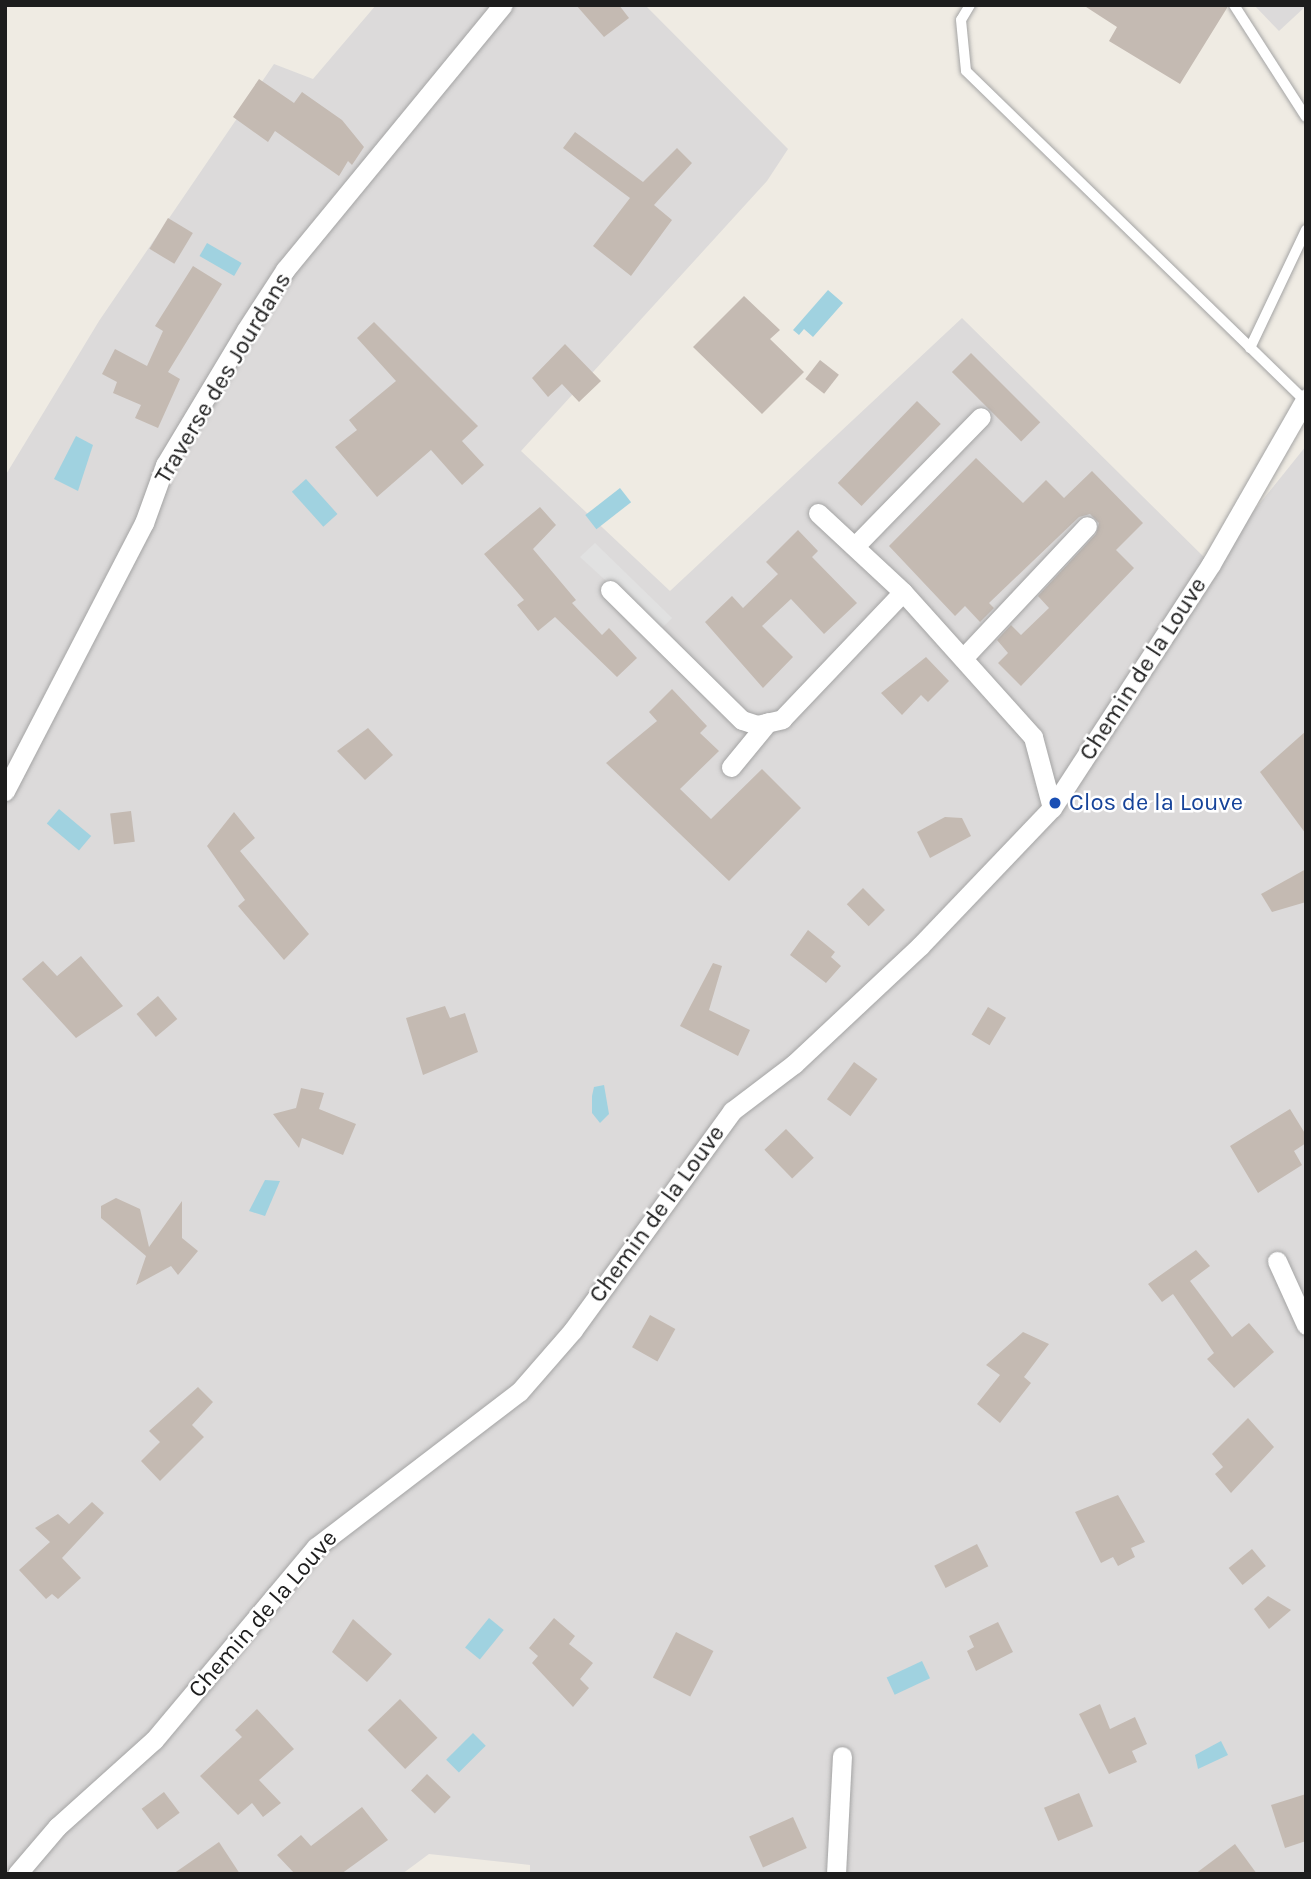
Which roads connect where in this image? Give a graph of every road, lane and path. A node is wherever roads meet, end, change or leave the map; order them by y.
1 (503, 5) edge
2 (970, 5) edge
3 (1234, 5) edge
4 (1306, 117) edge
5 (1306, 230) edge
6 (1250, 348) junction
7 (1305, 399) edge
8 (981, 417) dead end
9 (818, 513) dead end
10 (1087, 526) dead end
11 (855, 546) junction
12 (610, 590) dead end
13 (903, 592) junction
14 (965, 656) junction
15 (768, 722) junction
16 (732, 767) dead end
17 (5, 791) edge
18 (1052, 808) junction
19 (1277, 1261) dead end
20 (1306, 1325) edge
21 (842, 1756) dead end
22 (17, 1874) edge
23 (836, 1874) edge

1 - 17 street, Traverse des Jourdans
2 - 6 lane
3 - 4 lane
5 - 6 lane
6 - 7 lane
7 - 18 street, Chemin de la Louve
8 - 11 street
9 - 11 street
10 - 14 street
11 - 13 street
12 - 15 street
13 - 14 street
13 - 15 street
14 - 18 street
15 - 16 street
18 - 22 street, Chemin de la Louve
19 - 20 street
21 - 23 street

